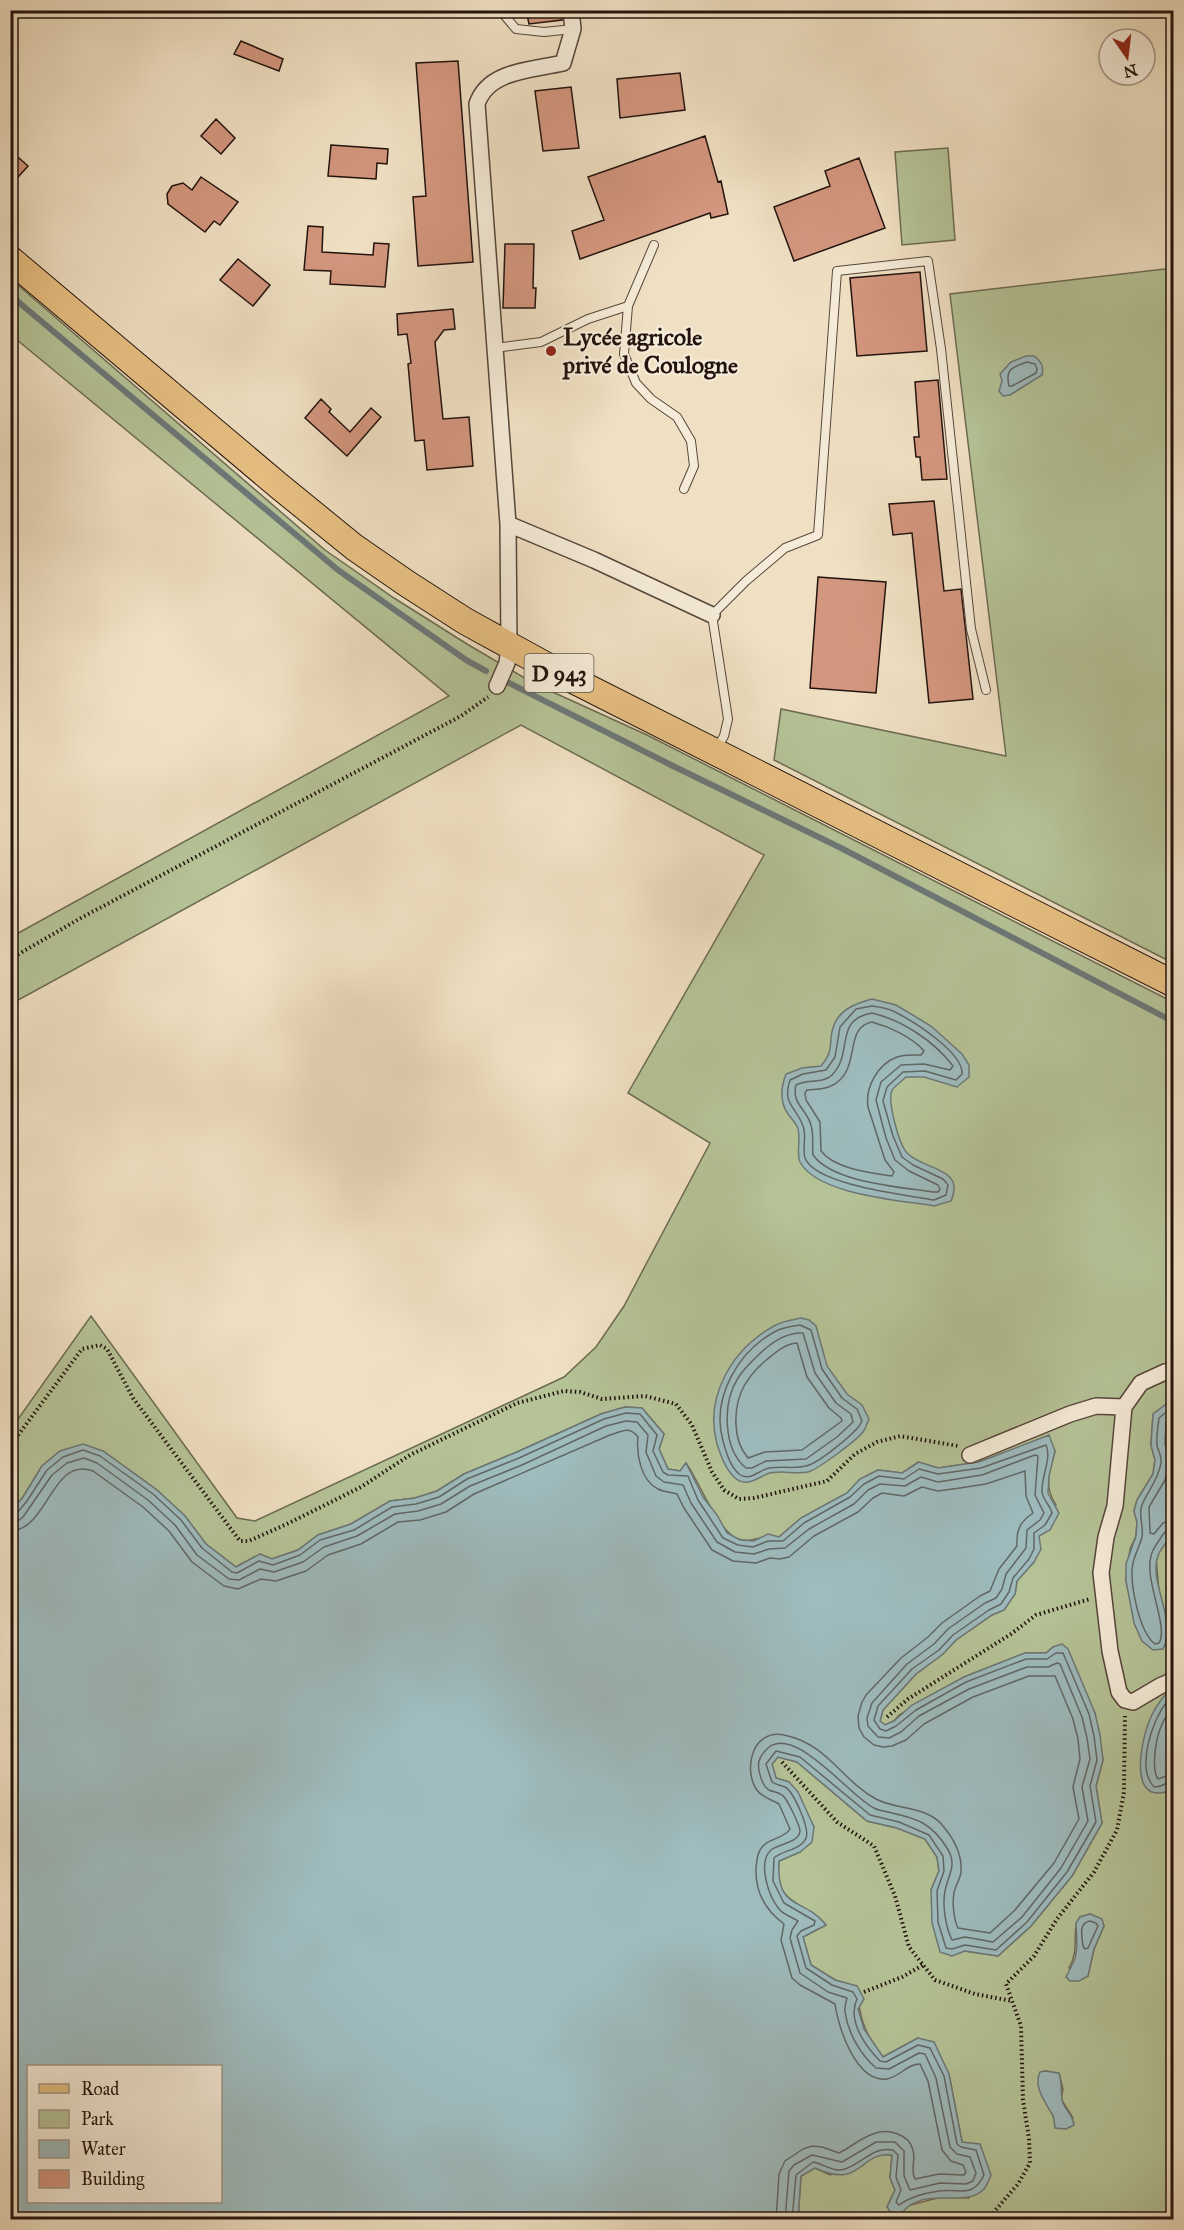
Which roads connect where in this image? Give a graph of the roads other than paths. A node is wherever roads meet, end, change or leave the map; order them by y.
1 (500, 10) edge
2 (571, 10) edge
3 (573, 30) junction
4 (654, 245) dead end
5 (10, 259) edge
6 (628, 306) junction
7 (495, 348) junction
8 (684, 489) dead end
9 (508, 524) junction
10 (712, 615) junction
11 (509, 646) junction
12 (497, 686) road end
13 (986, 690) dead end
14 (715, 752) junction
15 (1173, 984) edge
16 (1173, 1371) edge
17 (1124, 1407) junction
18 (970, 1455) road end
19 (1173, 1680) edge

1 - 3 lane
2 - 3 street
3 - 7 street
4 - 6 lane
5 - 11 main road, D 943
6 - 7 lane
6 - 8 lane
7 - 9 street
9 - 10 street
9 - 11 street
10 - 13 lane
10 - 14 lane
11 - 12 street
11 - 14 main road, D 943
14 - 15 main road, D 943
16 - 17 street
17 - 18 street
17 - 19 street

